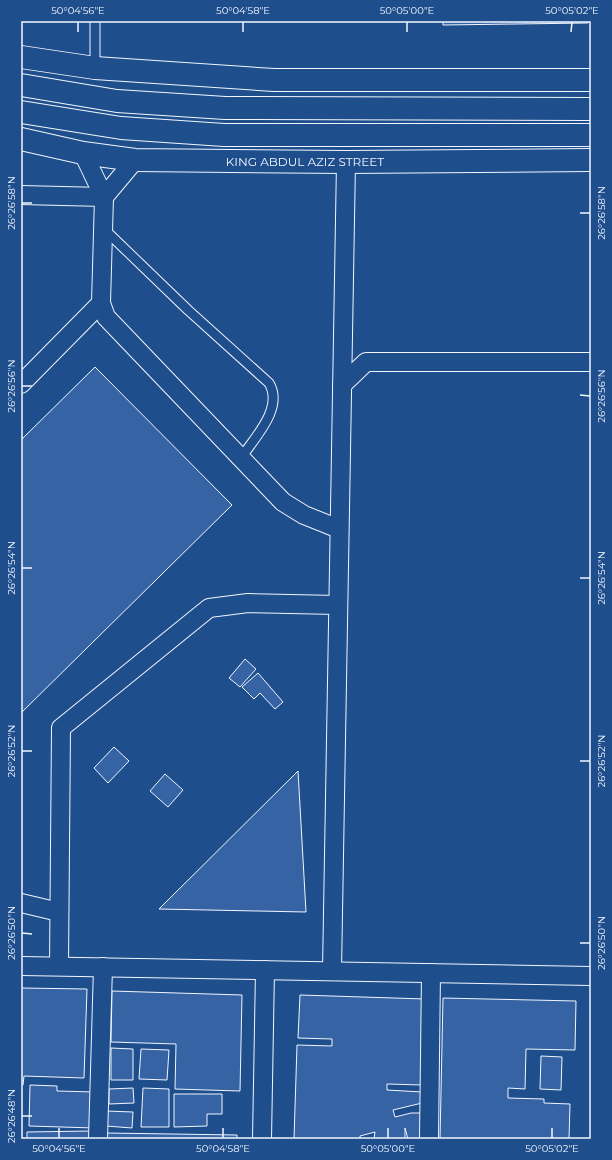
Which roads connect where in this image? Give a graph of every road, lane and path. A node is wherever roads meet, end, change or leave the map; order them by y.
1 (95, 21) edge
2 (21, 57) edge
3 (95, 68) junction
4 (591, 80) edge
5 (21, 85) edge
6 (591, 109) edge
7 (21, 112) edge
8 (591, 135) edge
9 (21, 139) edge
10 (83, 153) junction
11 (135, 160) junction
12 (591, 160) edge
13 (346, 162) junction
14 (21, 195) edge
15 (104, 197) junction
16 (104, 229) junction
17 (101, 303) junction
18 (591, 362) edge
19 (21, 384) edge
20 (342, 385) junction
21 (241, 458) junction
22 (339, 528) junction
23 (338, 605) junction
24 (21, 903) edge
25 (59, 912) junction
26 (21, 966) edge
27 (59, 966) junction
28 (103, 967) junction
29 (265, 970) junction
30 (332, 971) junction
31 (431, 973) junction
32 (591, 976) edge
33 (98, 1139) edge
34 (262, 1139) edge
35 (429, 1139) edge

1 - 3 lane
2 - 3 street
3 - 4 street
5 - 6 street
7 - 8 street, KING ABDUL AZIZ STREET
9 - 10 street, KING ABDUL AZIZ STREET
10 - 11 street, KING ABDUL AZIZ STREET
10 - 15 street
11 - 13 street, KING ABDUL AZIZ STREET
11 - 15 street
12 - 13 street, KING ABDUL AZIZ STREET
13 - 20 street
14 - 15 street
15 - 16 street
16 - 17 street
16 - 21 lane
17 - 19 street
17 - 21 street
18 - 20 street
20 - 22 street
21 - 22 street
22 - 23 street
23 - 25 street
23 - 30 street
24 - 25 street
25 - 27 street
26 - 27 street
27 - 28 street
28 - 29 street
28 - 33 street
29 - 30 street
29 - 34 street
30 - 31 street
31 - 32 street
31 - 35 street

